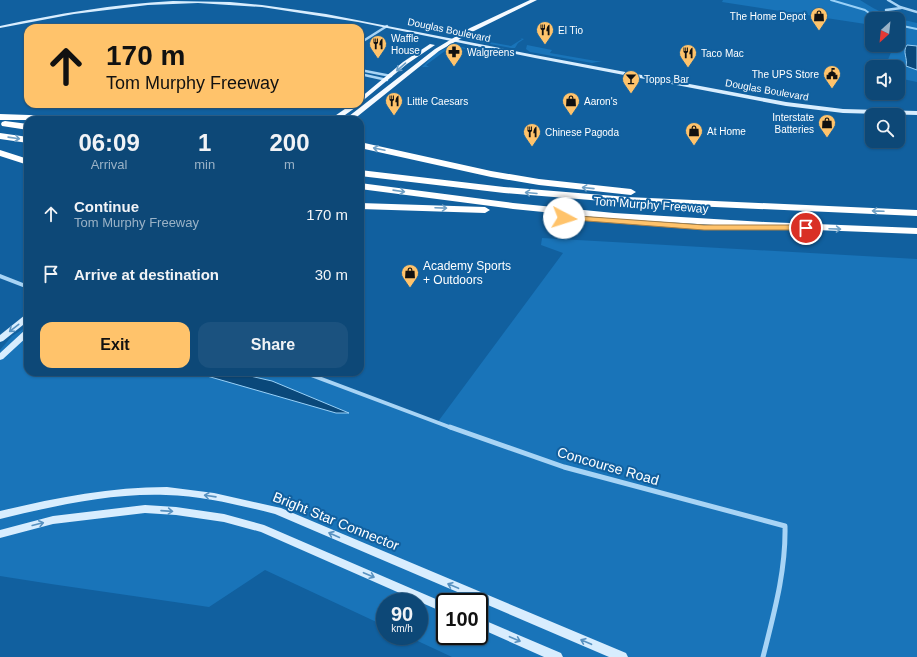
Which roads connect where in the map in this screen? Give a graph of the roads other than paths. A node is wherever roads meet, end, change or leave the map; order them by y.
1 (522, 0) edge
2 (534, 0) edge
3 (888, 0) edge
4 (901, 8) junction
5 (886, 10) dead end
6 (917, 12) edge
7 (0, 26) edge
8 (387, 26) junction
9 (443, 38) junction
10 (364, 40) edge
11 (452, 40) junction
12 (364, 71) edge
13 (364, 75) edge
14 (389, 78) junction
15 (364, 99) edge
16 (351, 108) edge
17 (917, 113) edge
18 (339, 116) edge
19 (354, 116) edge
20 (0, 117) edge
21 (24, 118) edge
22 (0, 124) edge
23 (24, 127) edge
24 (0, 136) edge
25 (24, 139) edge
26 (364, 146) edge
27 (0, 153) edge
28 (24, 161) edge
29 (364, 173) edge
30 (364, 187) edge
31 (364, 206) edge
32 (752, 206) junction
33 (917, 213) edge
34 (774, 226) junction
35 (917, 231) edge
36 (0, 276) edge
37 (24, 285) edge
38 (24, 320) edge
39 (24, 336) edge
40 (0, 339) edge
41 (0, 357) edge
42 (313, 376) edge
43 (0, 516) edge
44 (0, 534) edge
45 (436, 604) edge
46 (488, 627) edge
47 (557, 657) edge
48 (622, 657) edge
49 (763, 657) edge

1 - 9 main road
2 - 11 main road
3 - 4 street
4 - 5 street
4 - 6 street
7 - 8 main road, Douglas Boulevard
8 - 9 main road, Douglas Boulevard
8 - 10 street
9 - 11 main road, Douglas Boulevard
9 -> 14 main road
11 - 17 main road, Douglas Boulevard
11 - 19 main road
12 - 14 street
13 - 14 street
14 - 15 main road
16 - 18 main road
20 - 21 highway
22 - 23 highway
24 -> 25 highway
32 -> 26 highway
27 - 28 highway
32 -> 29 highway, Tom Murphy Freeway
30 -> 34 highway, Tom Murphy Freeway
31 -> 34 highway
33 -> 32 highway, Tom Murphy Freeway
34 -> 35 highway, Tom Murphy Freeway
36 - 37 street
38 -> 40 main road
39 - 41 main road
42 - 49 street, Concourse Road
48 -> 43 main road, Bright Star Connector
44 -> 45 main road
46 -> 47 main road

